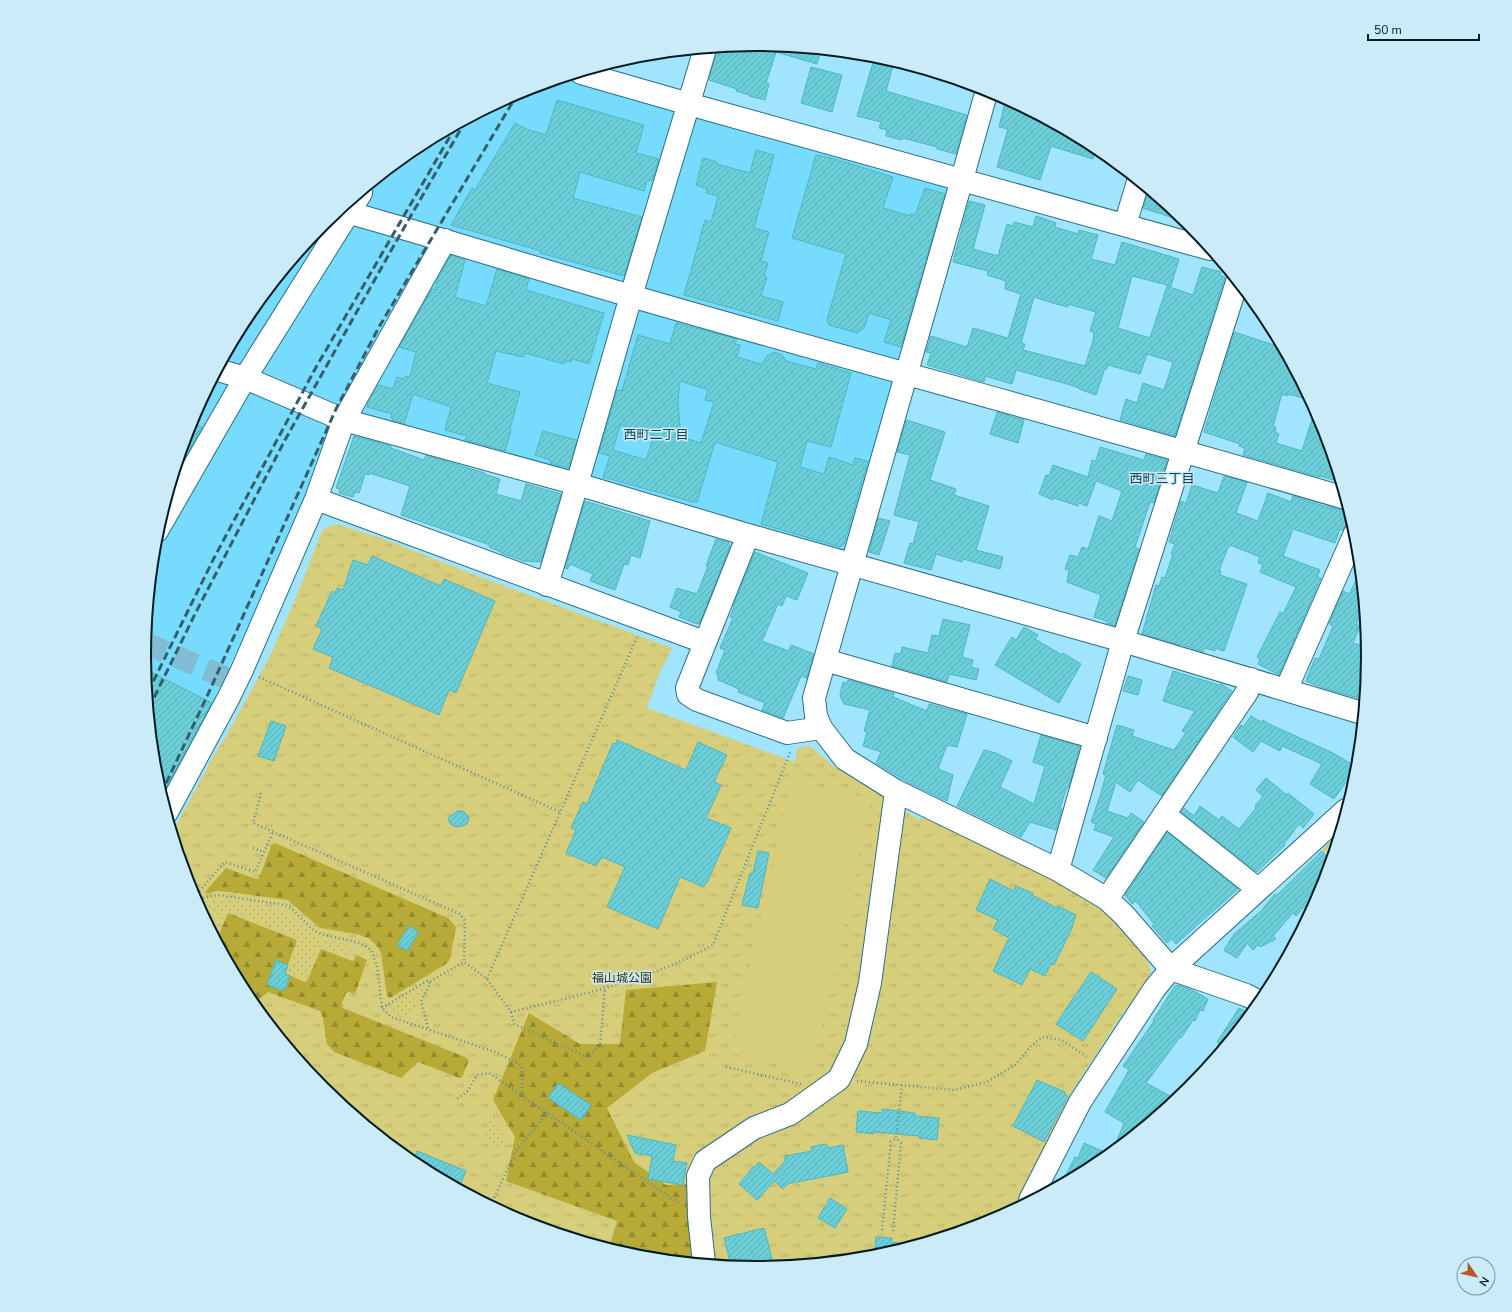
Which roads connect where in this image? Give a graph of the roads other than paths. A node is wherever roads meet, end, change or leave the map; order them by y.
1 (704, 53) edge
2 (588, 75) edge
3 (985, 96) edge
4 (689, 105) junction
5 (962, 179) junction
6 (1137, 186) edge
7 (344, 212) edge
8 (343, 214) edge
9 (1125, 225) junction
10 (445, 240) junction
11 (1201, 247) edge
12 (1235, 287) edge
13 (631, 296) junction
14 (222, 371) edge
15 (906, 373) junction
16 (245, 378) junction
17 (344, 420) junction
18 (1184, 451) junction
19 (577, 484) junction
20 (1339, 497) edge
21 (316, 499) junction
22 (170, 509) edge
23 (748, 535) junction
24 (1350, 545) edge
25 (852, 565) junction
26 (547, 585) junction
27 (1123, 641) junction
28 (704, 642) junction
29 (825, 660) junction
30 (1251, 679) junction
31 (1286, 690) junction
32 (1358, 712) edge
33 (821, 728) junction
34 (1096, 738) junction
35 (896, 791) junction
36 (170, 806) edge
37 (1164, 814) junction
38 (1339, 816) edge
39 (1058, 870) junction
40 (1256, 891) junction
41 (1107, 899) junction
42 (1170, 969) junction
43 (1254, 999) edge
44 (1033, 1194) edge
45 (704, 1259) edge

1 - 4 street
2 - 4 street
3 - 5 street
4 - 5 street
4 - 13 street
5 - 9 street
5 - 15 street
6 - 9 street
7 - 10 street
8 - 16 street
9 - 11 street
10 - 13 street
10 - 17 street
12 - 18 street
13 - 15 street
13 - 19 street
14 - 16 street
15 - 18 street
15 - 25 street
16 - 17 street
16 - 22 street
17 - 19 street
17 - 21 street
18 - 20 street
18 - 27 street
19 - 23 street
19 - 26 street
21 - 26 street
21 - 36 street
23 - 25 street
23 - 28 street
24 - 31 street
25 - 27 street
25 - 29 street
26 - 28 street
27 - 30 street
27 - 34 street
28 - 33 street
29 - 33 street
29 - 34 street
30 - 31 street
30 - 37 street
31 - 32 street
33 - 35 street
34 - 39 street
35 - 39 street
35 - 45 street
37 - 40 street
37 - 41 street
38 - 40 street
39 - 41 street
40 - 42 street
41 - 42 street
42 - 43 street
42 - 44 street

